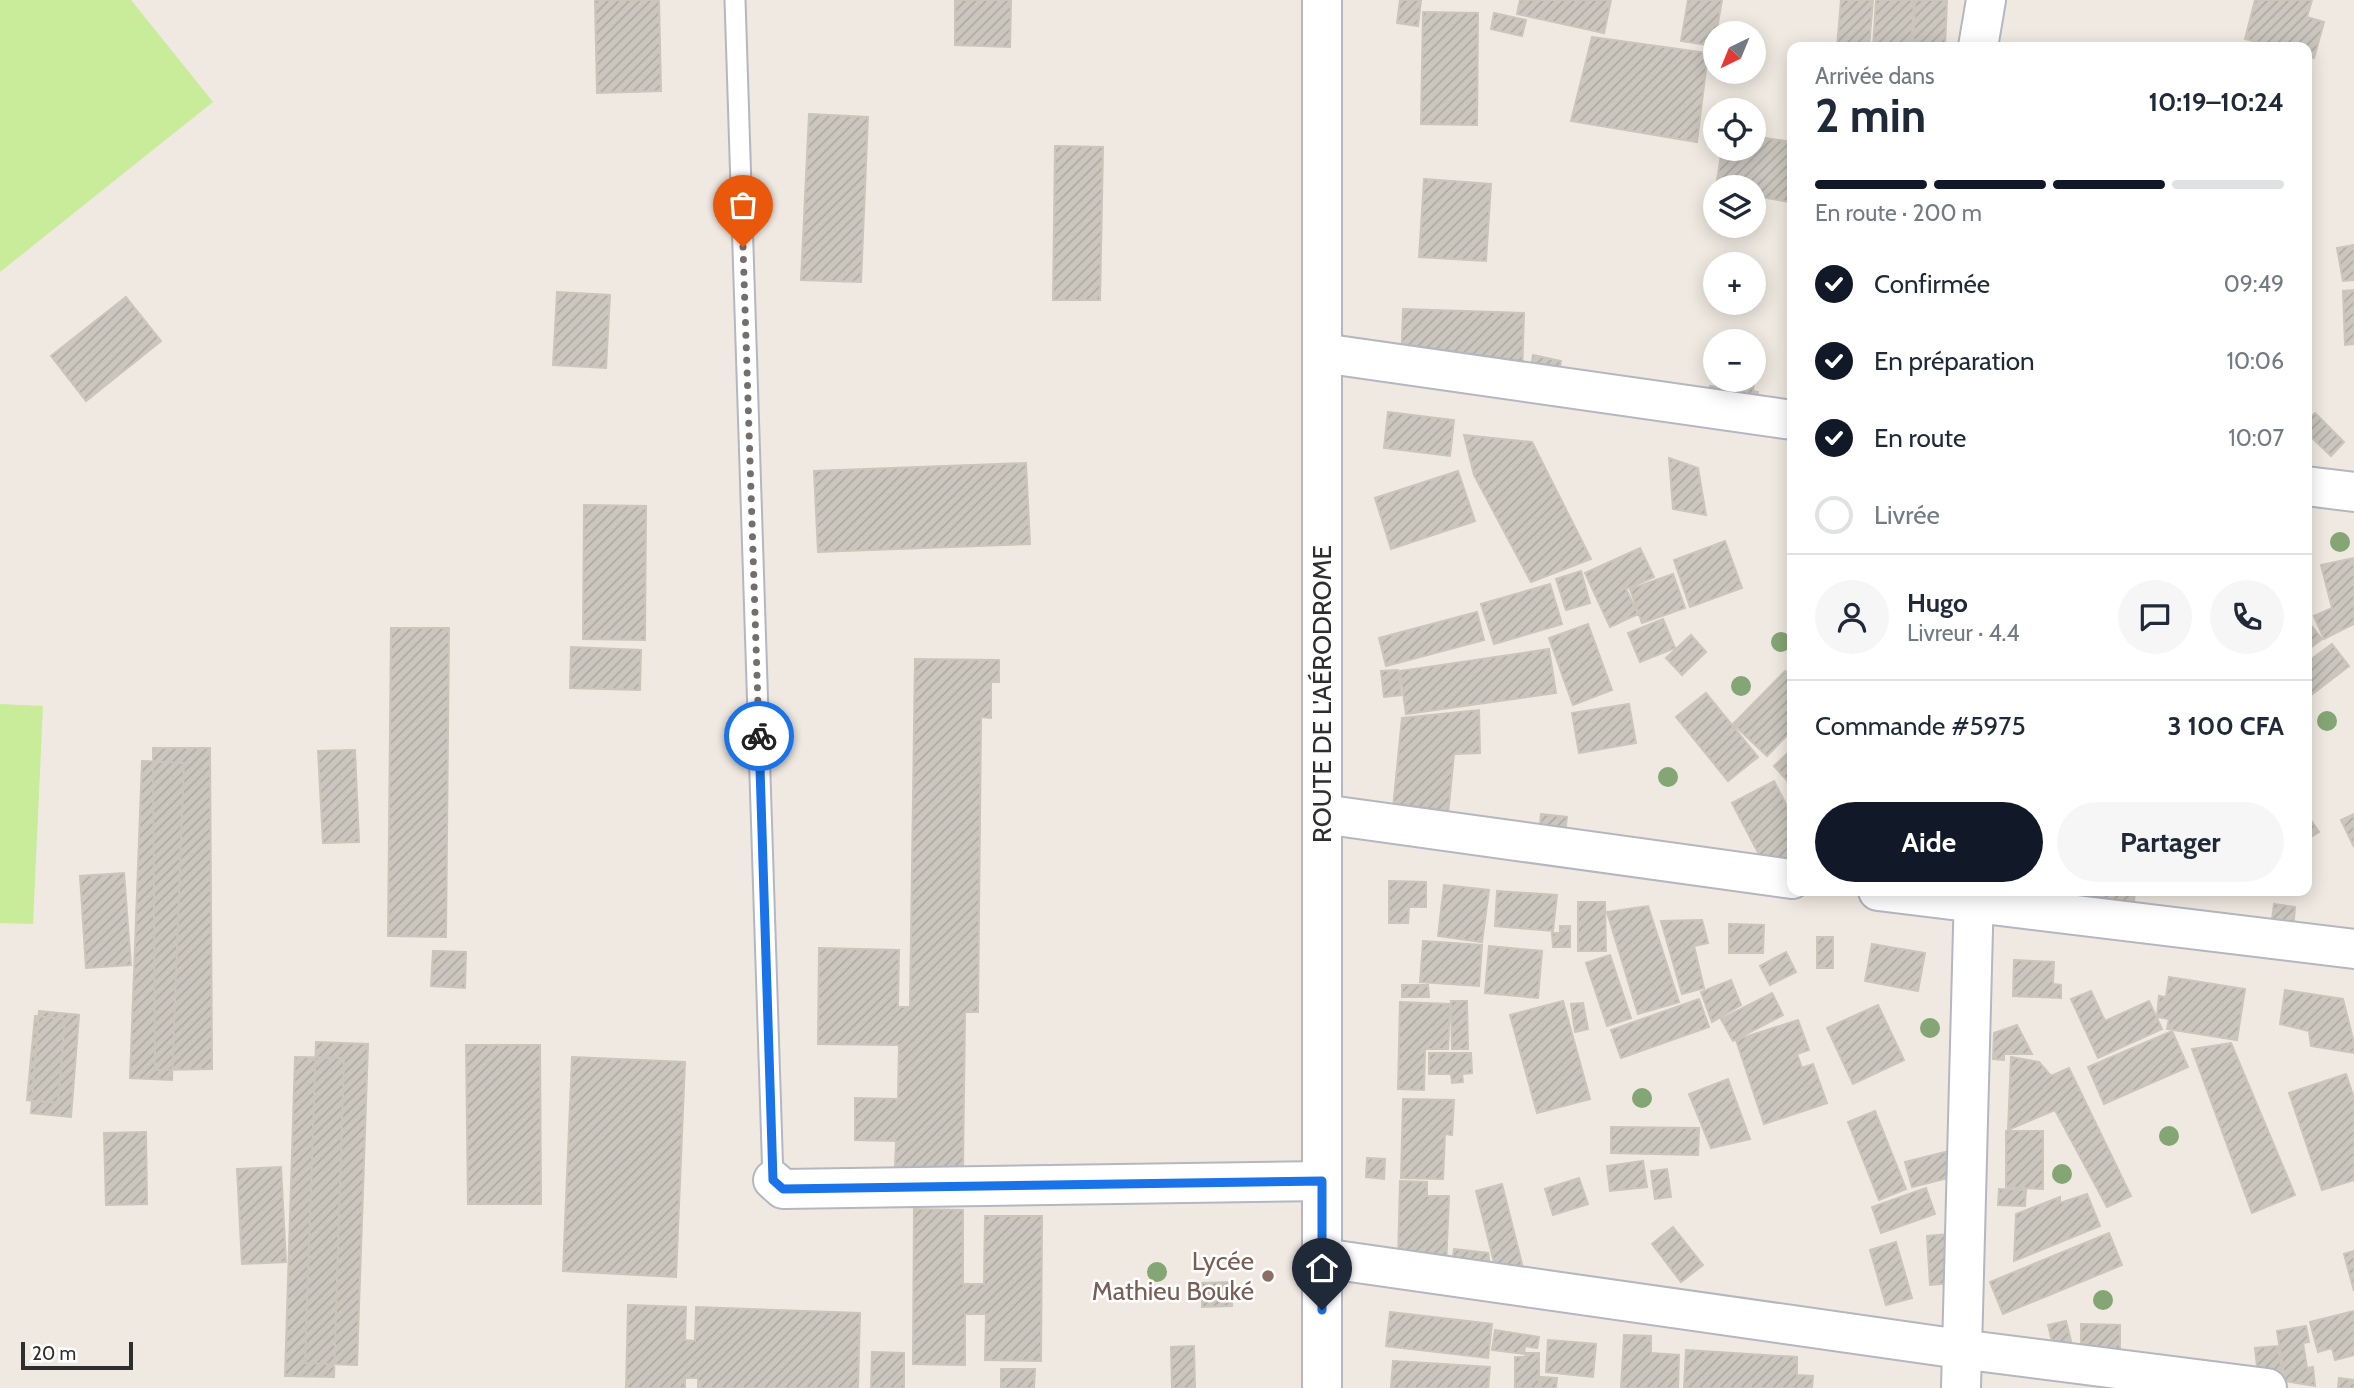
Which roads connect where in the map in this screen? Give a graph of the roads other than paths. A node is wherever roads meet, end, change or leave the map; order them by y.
1 (735, 0) edge
2 (1322, 0) edge
3 (1986, 0) edge
4 (1979, 42) edge
5 (1322, 353) junction
6 (1787, 419) edge
7 (2312, 487) edge
8 (2354, 492) edge
9 (1322, 814) junction
10 (1787, 878) edge
11 (1974, 897) edge
12 (2354, 950) edge
13 (773, 1180) joint
14 (1322, 1181) junction
15 (1322, 1258) junction
16 (1960, 1349) junction
17 (1322, 1388) edge
18 (1961, 1388) edge
19 (2267, 1388) edge

1 - 13 lane
2 - 5 street, ROUTE DE L'AÉRODROME
3 - 4 street
5 - 6 street
5 - 9 street, ROUTE DE L'AÉRODROME
7 - 8 street
9 - 10 street
9 - 14 street, ROUTE DE L'AÉRODROME
11 - 12 street
11 - 16 street
13 - 14 street
14 - 15 street, ROUTE DE L'AÉRODROME
15 - 16 street
15 - 17 street, ROUTE DE L'AÉRODROME
16 - 18 street
16 - 19 street

